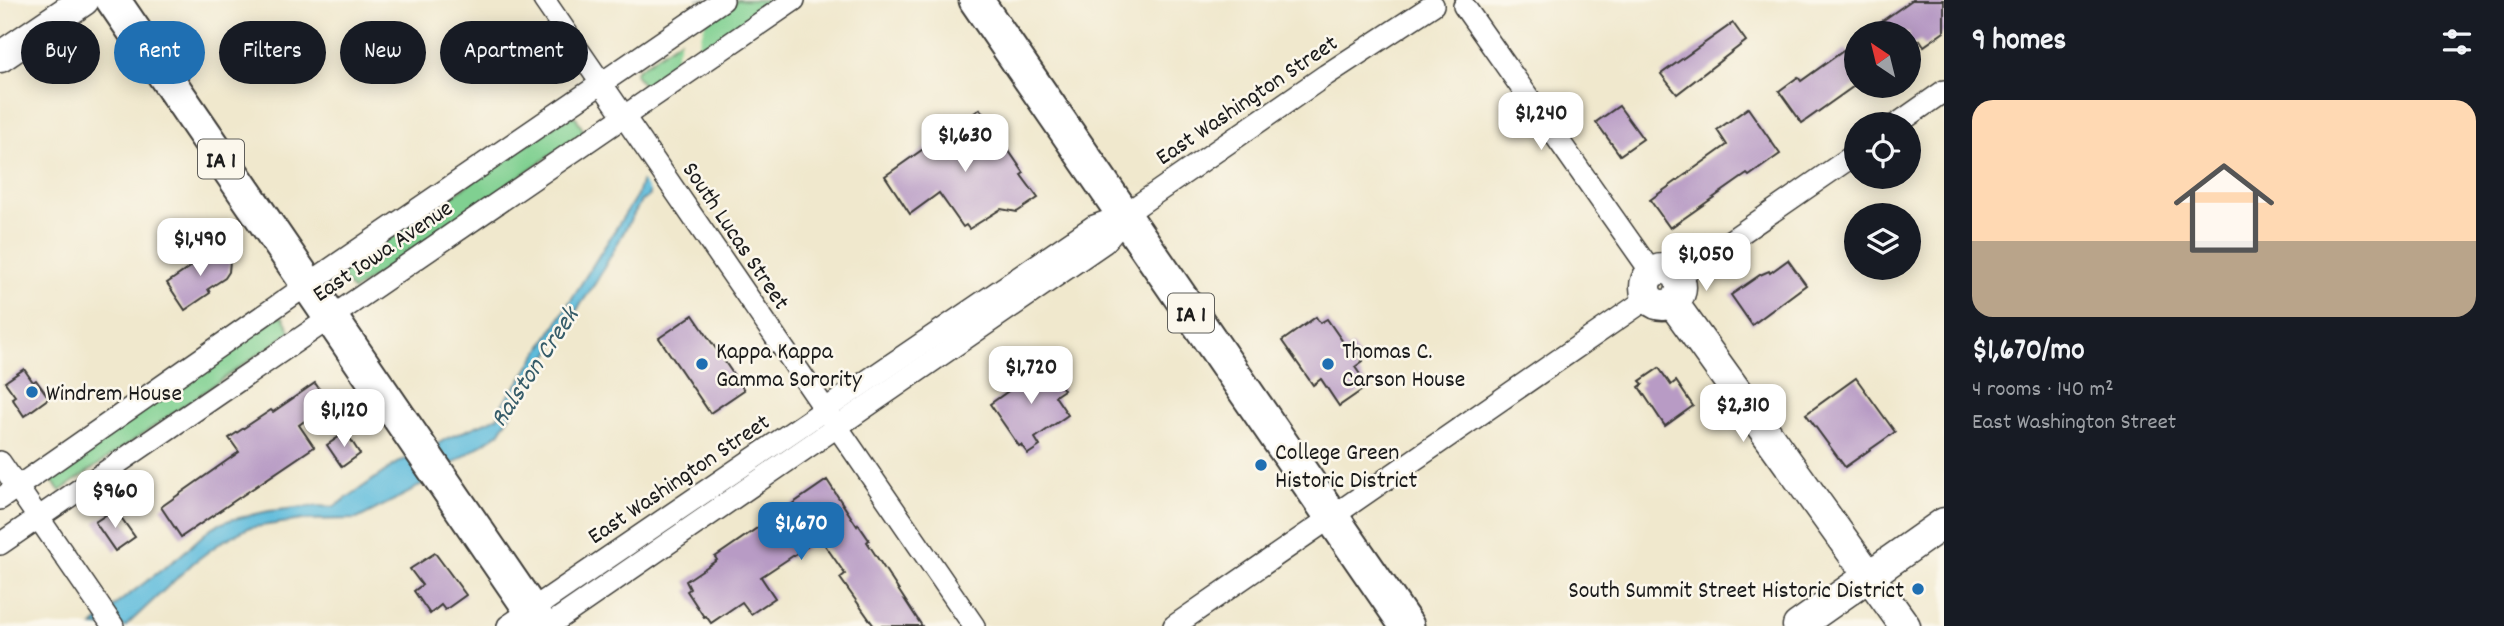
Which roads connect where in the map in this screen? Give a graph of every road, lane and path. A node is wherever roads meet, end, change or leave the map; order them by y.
1 (83, 0) edge
2 (113, 0) edge
3 (544, 0) edge
4 (723, 0) edge
5 (794, 0) edge
6 (976, 0) edge
7 (1432, 2) edge
8 (1466, 3) edge
9 (0, 57) edge
10 (602, 84) junction
11 (1944, 91) edge
12 (1914, 112) edge
13 (624, 116) junction
14 (1844, 162) edge
15 (1124, 215) junction
16 (307, 285) junction
17 (1663, 288) junction
18 (330, 317) junction
19 (830, 417) junction
20 (0, 463) edge
21 (9, 494) edge
22 (39, 518) junction
23 (1332, 518) junction
24 (1944, 523) edge
25 (0, 544) edge
26 (1869, 576) junction
27 (108, 618) edge
28 (533, 622) edge
29 (974, 626) edge
30 (1174, 626) edge
31 (1407, 626) edge
32 (1798, 626) edge
33 (1905, 626) edge

1 - 9 street
2 - 16 main road, IA 1
3 - 10 street, South Lucas Street
4 - 10 street, East Iowa Avenue
5 - 13 street, East Iowa Avenue
6 - 15 main road, IA 1
7 - 8 street
7 - 15 street, East Washington Street
8 - 17 street
10 - 13 street, South Lucas Street
10 - 16 street, East Iowa Avenue
11 - 12 street
13 - 18 street, East Iowa Avenue
13 - 19 street, South Lucas Street
14 - 17 street
15 - 19 street, East Washington Street
15 - 23 main road, IA 1
16 - 18 main road, IA 1
16 - 21 street, East Iowa Avenue
17 - 23 street
17 - 26 street
18 - 22 street, East Iowa Avenue
18 - 28 main road, IA 1
19 - 28 street, East Washington Street
19 - 29 street, South Lucas Street
20 - 21 street
21 - 22 street
22 - 25 street, East Iowa Avenue
22 - 27 street
23 - 30 street
23 - 31 main road, IA 1
24 - 26 street
26 - 32 street
26 - 33 street

